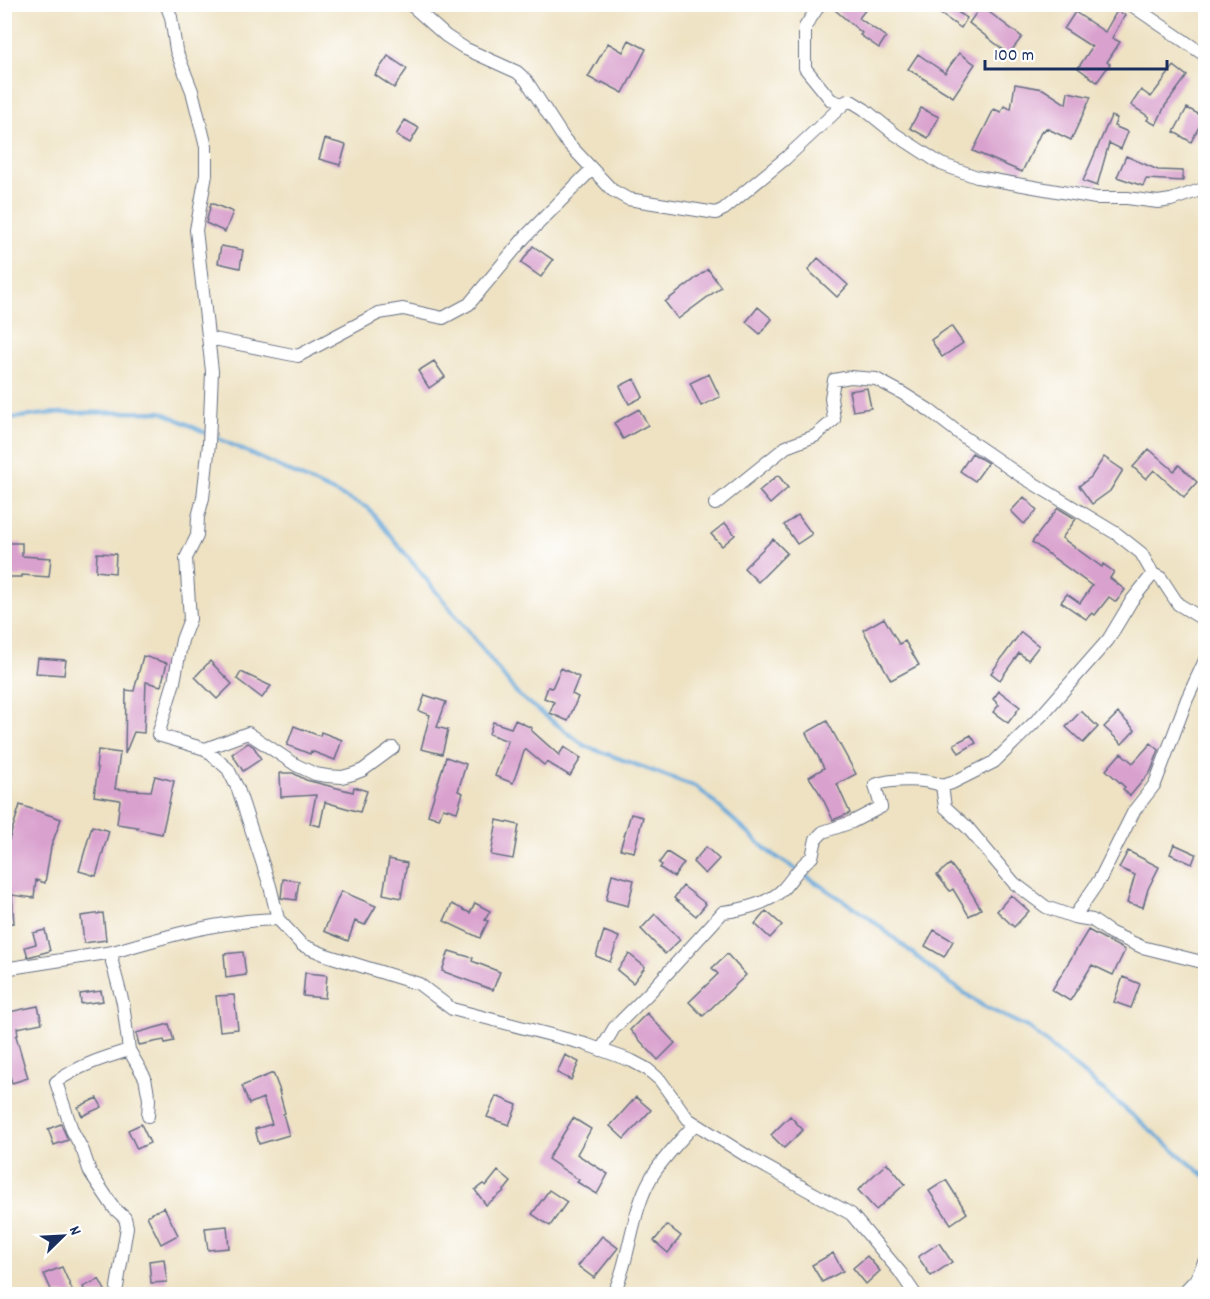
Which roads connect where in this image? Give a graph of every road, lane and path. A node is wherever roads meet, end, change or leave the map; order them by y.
1 (166, 4) edge
2 (410, 4) edge
3 (820, 4) edge
4 (1130, 4) edge
5 (1206, 56) edge
6 (842, 104) junction
7 (592, 169) junction
8 (1206, 188) edge
9 (209, 338) junction
10 (715, 504) dead end
11 (1153, 574) junction
12 (1206, 621) edge
13 (1206, 658) edge
14 (393, 748) dead end
15 (205, 749) junction
16 (942, 786) junction
17 (1074, 917) junction
18 (278, 919) junction
19 (113, 952) junction
20 (1206, 963) edge
21 (4, 969) edge
22 (129, 1050) junction
23 (601, 1050) junction
24 (148, 1116) dead end
25 (695, 1124) junction
26 (1206, 1258) edge
27 (117, 1287) dead end
28 (613, 1294) edge
29 (915, 1294) edge
30 (1182, 1294) edge

1 - 9 street
2 - 7 street
3 - 6 street
4 - 5 street
6 - 7 street
6 - 8 street
7 - 9 street
9 - 15 street
10 - 11 street
11 - 12 street
11 - 16 street
13 - 17 street
14 - 15 street
15 - 18 street
16 - 17 street
16 - 23 street
17 - 20 street
18 - 19 street
18 - 23 street
19 - 21 street
19 - 22 street
22 - 24 street
22 - 27 street
23 - 25 street
25 - 28 street
25 - 29 street
26 - 30 street

